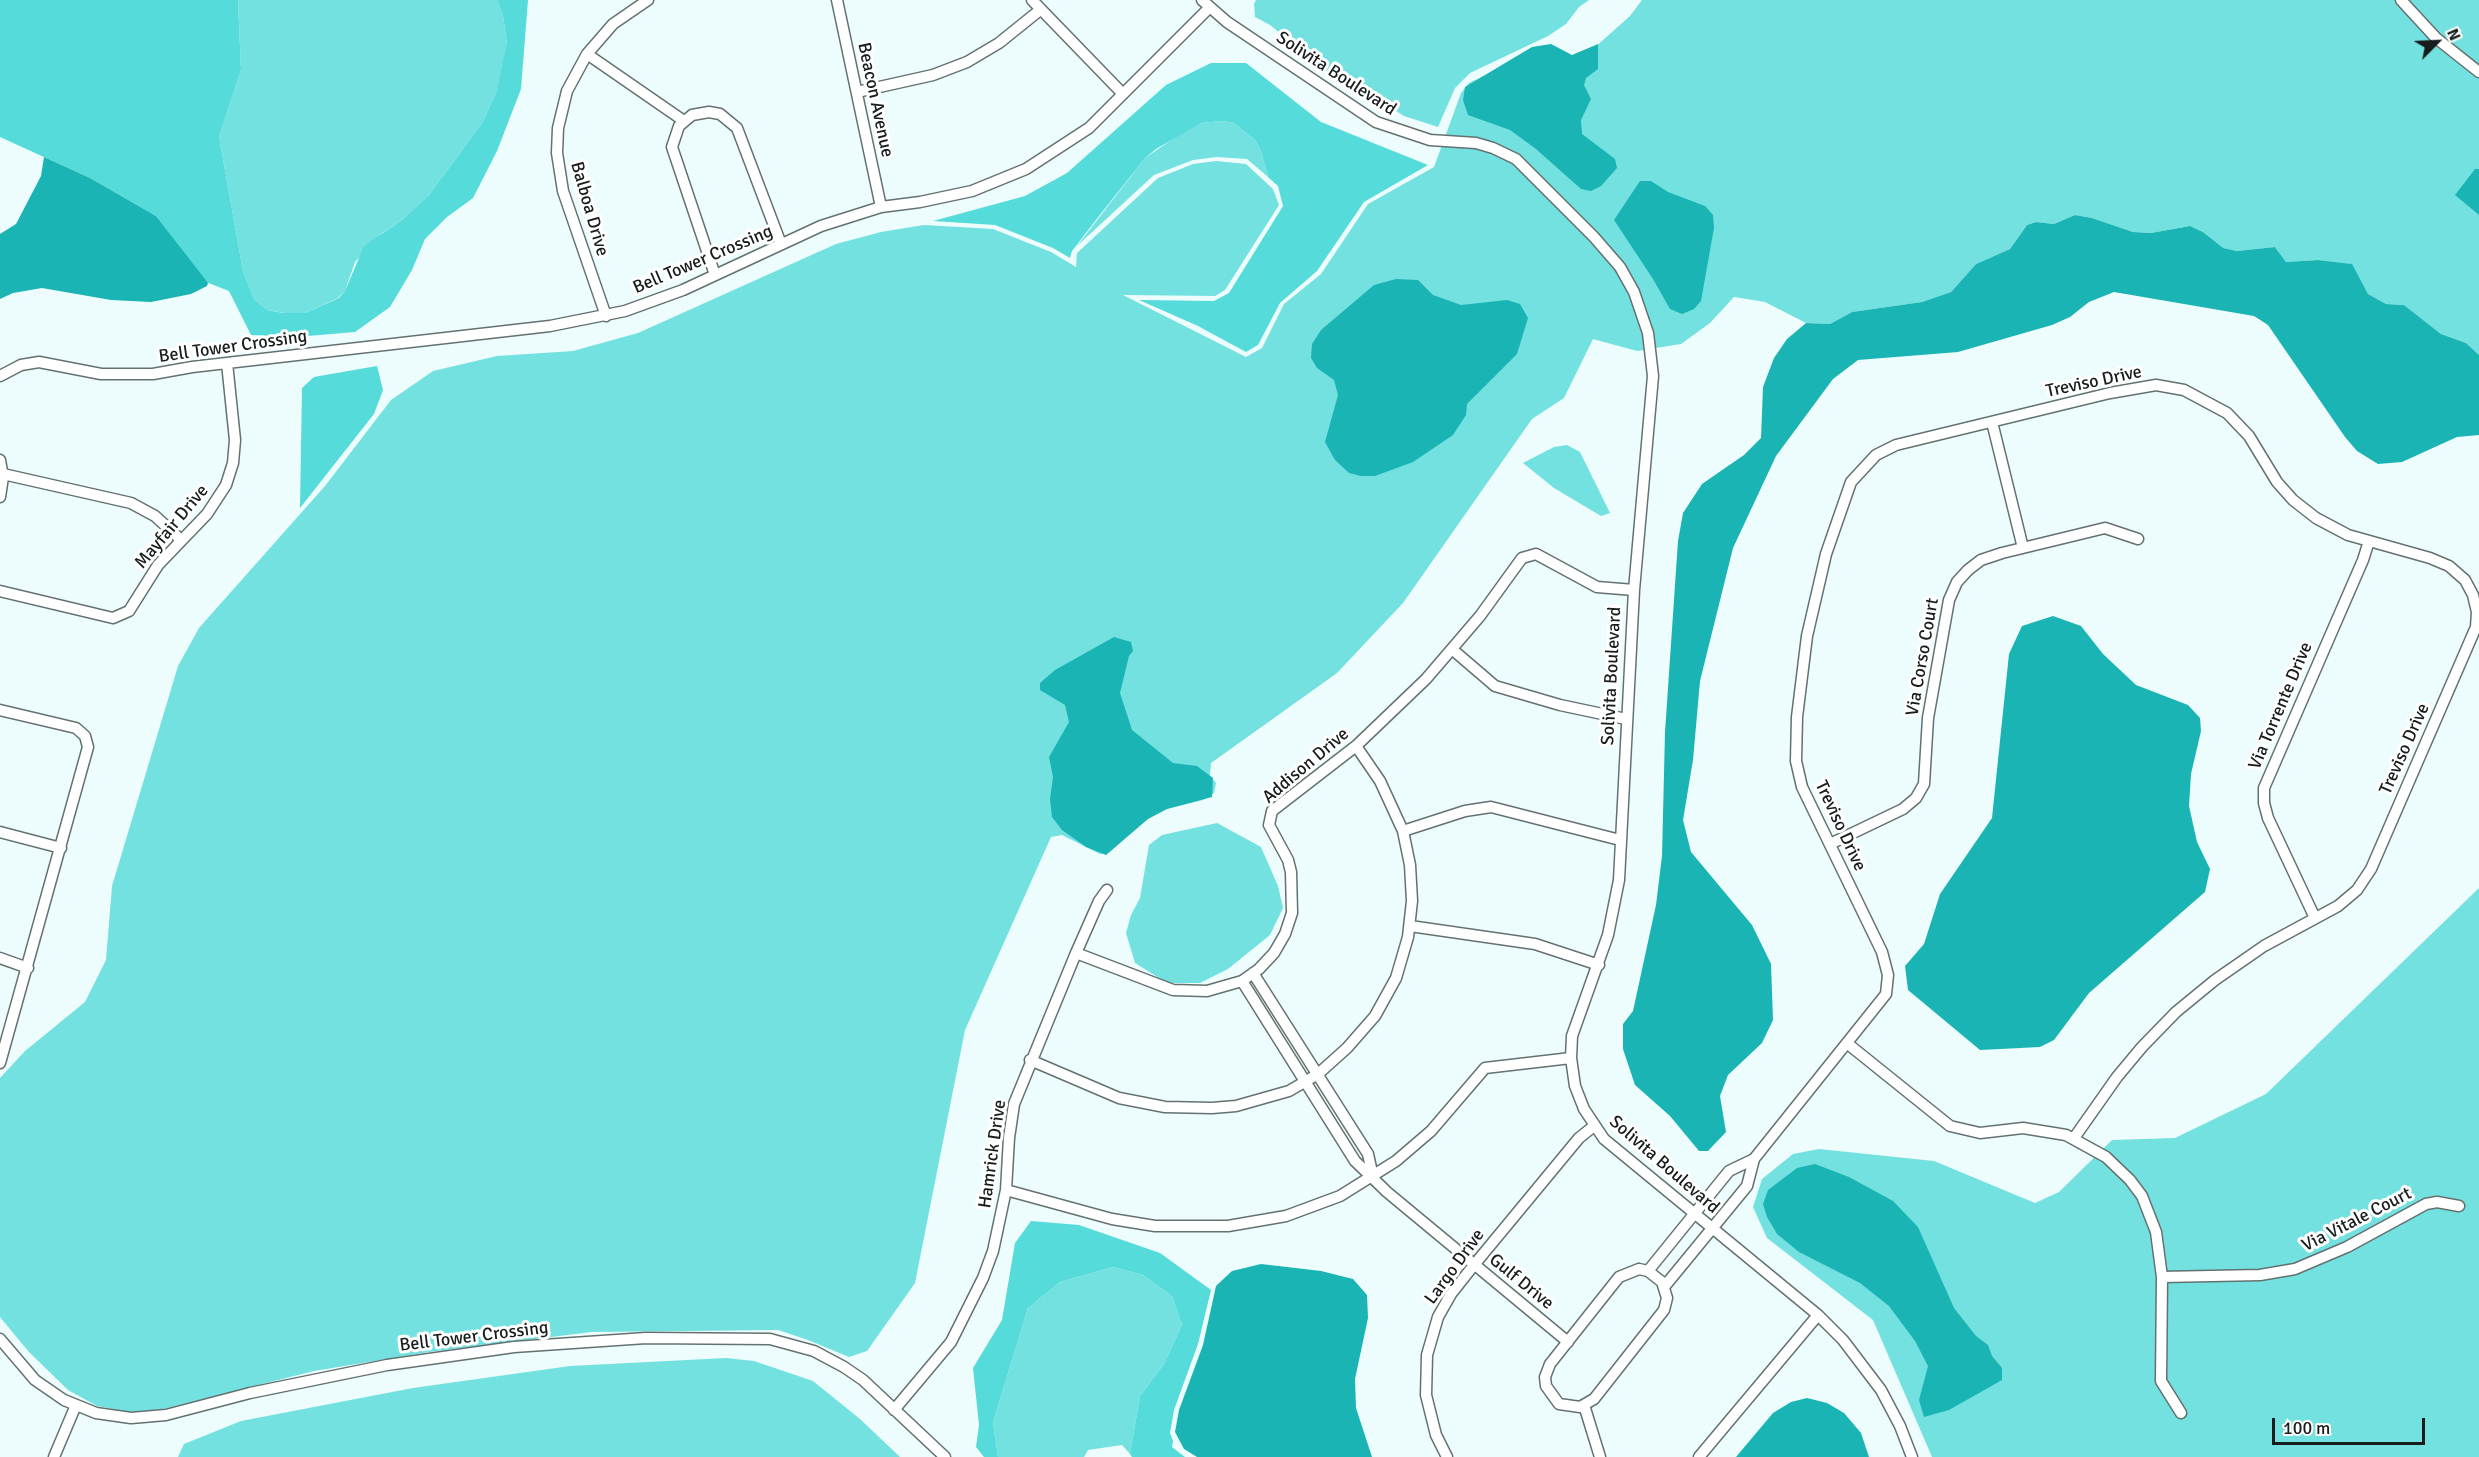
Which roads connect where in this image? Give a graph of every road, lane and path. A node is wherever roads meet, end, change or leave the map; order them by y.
1 (648, 0) edge
2 (837, 0) edge
3 (1032, 0) edge
4 (2401, 0) edge
5 (1206, 4) edge
6 (1041, 10) junction
7 (587, 54) junction
8 (2479, 72) edge
9 (857, 92) junction
10 (1123, 94) junction
11 (684, 121) junction
12 (881, 207) junction
13 (781, 244) junction
14 (715, 275) junction
15 (606, 315) junction
16 (227, 363) junction
17 (0, 376) edge
18 (1992, 422) junction
19 (0, 460) edge
20 (3, 474) junction
21 (0, 497) edge
22 (180, 539) junction
23 (2138, 539) dead end
24 (2369, 541) junction
25 (2023, 548) junction
26 (1634, 590) junction
27 (0, 591) edge
28 (1453, 650) junction
29 (0, 710) edge
30 (1626, 719) junction
31 (1356, 746) junction
32 (1403, 831) junction
33 (0, 832) edge
34 (1620, 840) junction
35 (1830, 844) junction
36 (61, 848) junction
37 (1107, 890) dead end
38 (2315, 918) junction
39 (1410, 926) junction
40 (1076, 953) junction
41 (0, 958) edge
42 (1599, 965) junction
43 (28, 968) junction
44 (1253, 973) junction
45 (1242, 981) junction
46 (1848, 1044) junction
47 (1571, 1058) junction
48 (1030, 1060) junction
49 (0, 1063) edge
50 (1318, 1074) junction
51 (1306, 1082) junction
52 (1594, 1126) junction
53 (2074, 1138) junction
54 (1754, 1159) junction
55 (1373, 1177) junction
56 (1006, 1190) junction
57 (2458, 1206) dead end
58 (1694, 1214) junction
59 (1712, 1228) junction
60 (1474, 1265) junction
61 (1648, 1271) junction
62 (2162, 1277) junction
63 (1664, 1287) junction
64 (1818, 1315) junction
65 (0, 1339) edge
66 (1568, 1342) junction
67 (1584, 1405) junction
68 (76, 1406) junction
69 (894, 1410) junction
70 (2181, 1413) dead end
71 (54, 1457) edge
72 (945, 1457) edge
73 (1447, 1457) edge
74 (1600, 1457) edge
75 (1699, 1457) edge
76 (1912, 1457) edge

1 - 7 street, Balboa Drive
2 - 9 street, Beacon Avenue
3 - 6 street
4 - 8 street
5 - 10 street, Bell Tower Crossing
5 - 26 street, Solivita Boulevard
6 - 9 street
6 - 10 street
7 - 11 street
7 - 15 street, Balboa Drive
9 - 12 street, Beacon Avenue
10 - 12 street, Bell Tower Crossing
11 - 13 street
11 - 14 street
12 - 13 street, Bell Tower Crossing
13 - 14 street, Bell Tower Crossing
14 - 15 street, Bell Tower Crossing
15 - 16 street, Bell Tower Crossing
16 - 17 street, Bell Tower Crossing
16 - 22 street, Mayfair Drive
18 - 24 street, Treviso Drive
18 - 25 street
18 - 35 street, Treviso Drive
19 - 20 street
20 - 21 street
20 - 22 street
22 - 27 street, Mayfair Drive
23 - 25 street, Via Corso Court
24 - 38 street, Via Torrente Drive
24 - 38 street, Treviso Drive
25 - 35 street, Via Corso Court
26 - 28 street, Addison Drive
26 - 30 street, Solivita Boulevard
28 - 30 street
28 - 31 street, Addison Drive
29 - 36 street
30 - 34 street, Solivita Boulevard
31 - 32 street
31 - 44 street, Addison Drive
32 - 34 street
32 - 39 street
33 - 36 street
34 - 42 street, Solivita Boulevard
35 - 46 street, Treviso Drive
36 - 43 street
37 - 40 street, Hamrick Drive
38 - 53 street, Treviso Drive
39 - 42 street
39 - 50 street
40 - 45 street, Addison Drive
40 - 48 street, Hamrick Drive
41 - 43 street
42 - 47 street, Solivita Boulevard
43 - 49 street
44 - 45 street, Addison Drive
44 - 50 street, Gulf Drive
45 - 51 street, Gulf Drive
46 - 53 street
46 - 54 street, Treviso Drive
47 - 52 street, Solivita Boulevard
47 - 55 street
48 - 51 street
48 - 56 street, Hamrick Drive
50 - 51 street
50 - 55 street, Gulf Drive
51 - 55 street, Gulf Drive
52 - 58 street, Solivita Boulevard
52 - 60 street, Largo Drive
53 - 62 street
54 - 58 street, Treviso Drive
54 - 59 street, Treviso Drive
55 - 56 street
55 - 60 street, Gulf Drive
56 - 69 street, Hamrick Drive
57 - 62 street, Via Vitale Court
58 - 59 street, Solivita Boulevard
58 - 61 street, Treviso Drive
59 - 63 street, Treviso Drive
59 - 64 street, Solivita Boulevard
60 - 66 street, Gulf Drive
60 - 73 street, Largo Drive
61 - 63 street
61 - 66 street
62 - 70 street
63 - 67 street
64 - 75 street
64 - 76 street, Solivita Boulevard
65 - 68 street, Bell Tower Crossing
66 - 67 street
67 - 74 street
68 - 69 street, Bell Tower Crossing
68 - 71 street
69 - 72 street, Bell Tower Crossing

